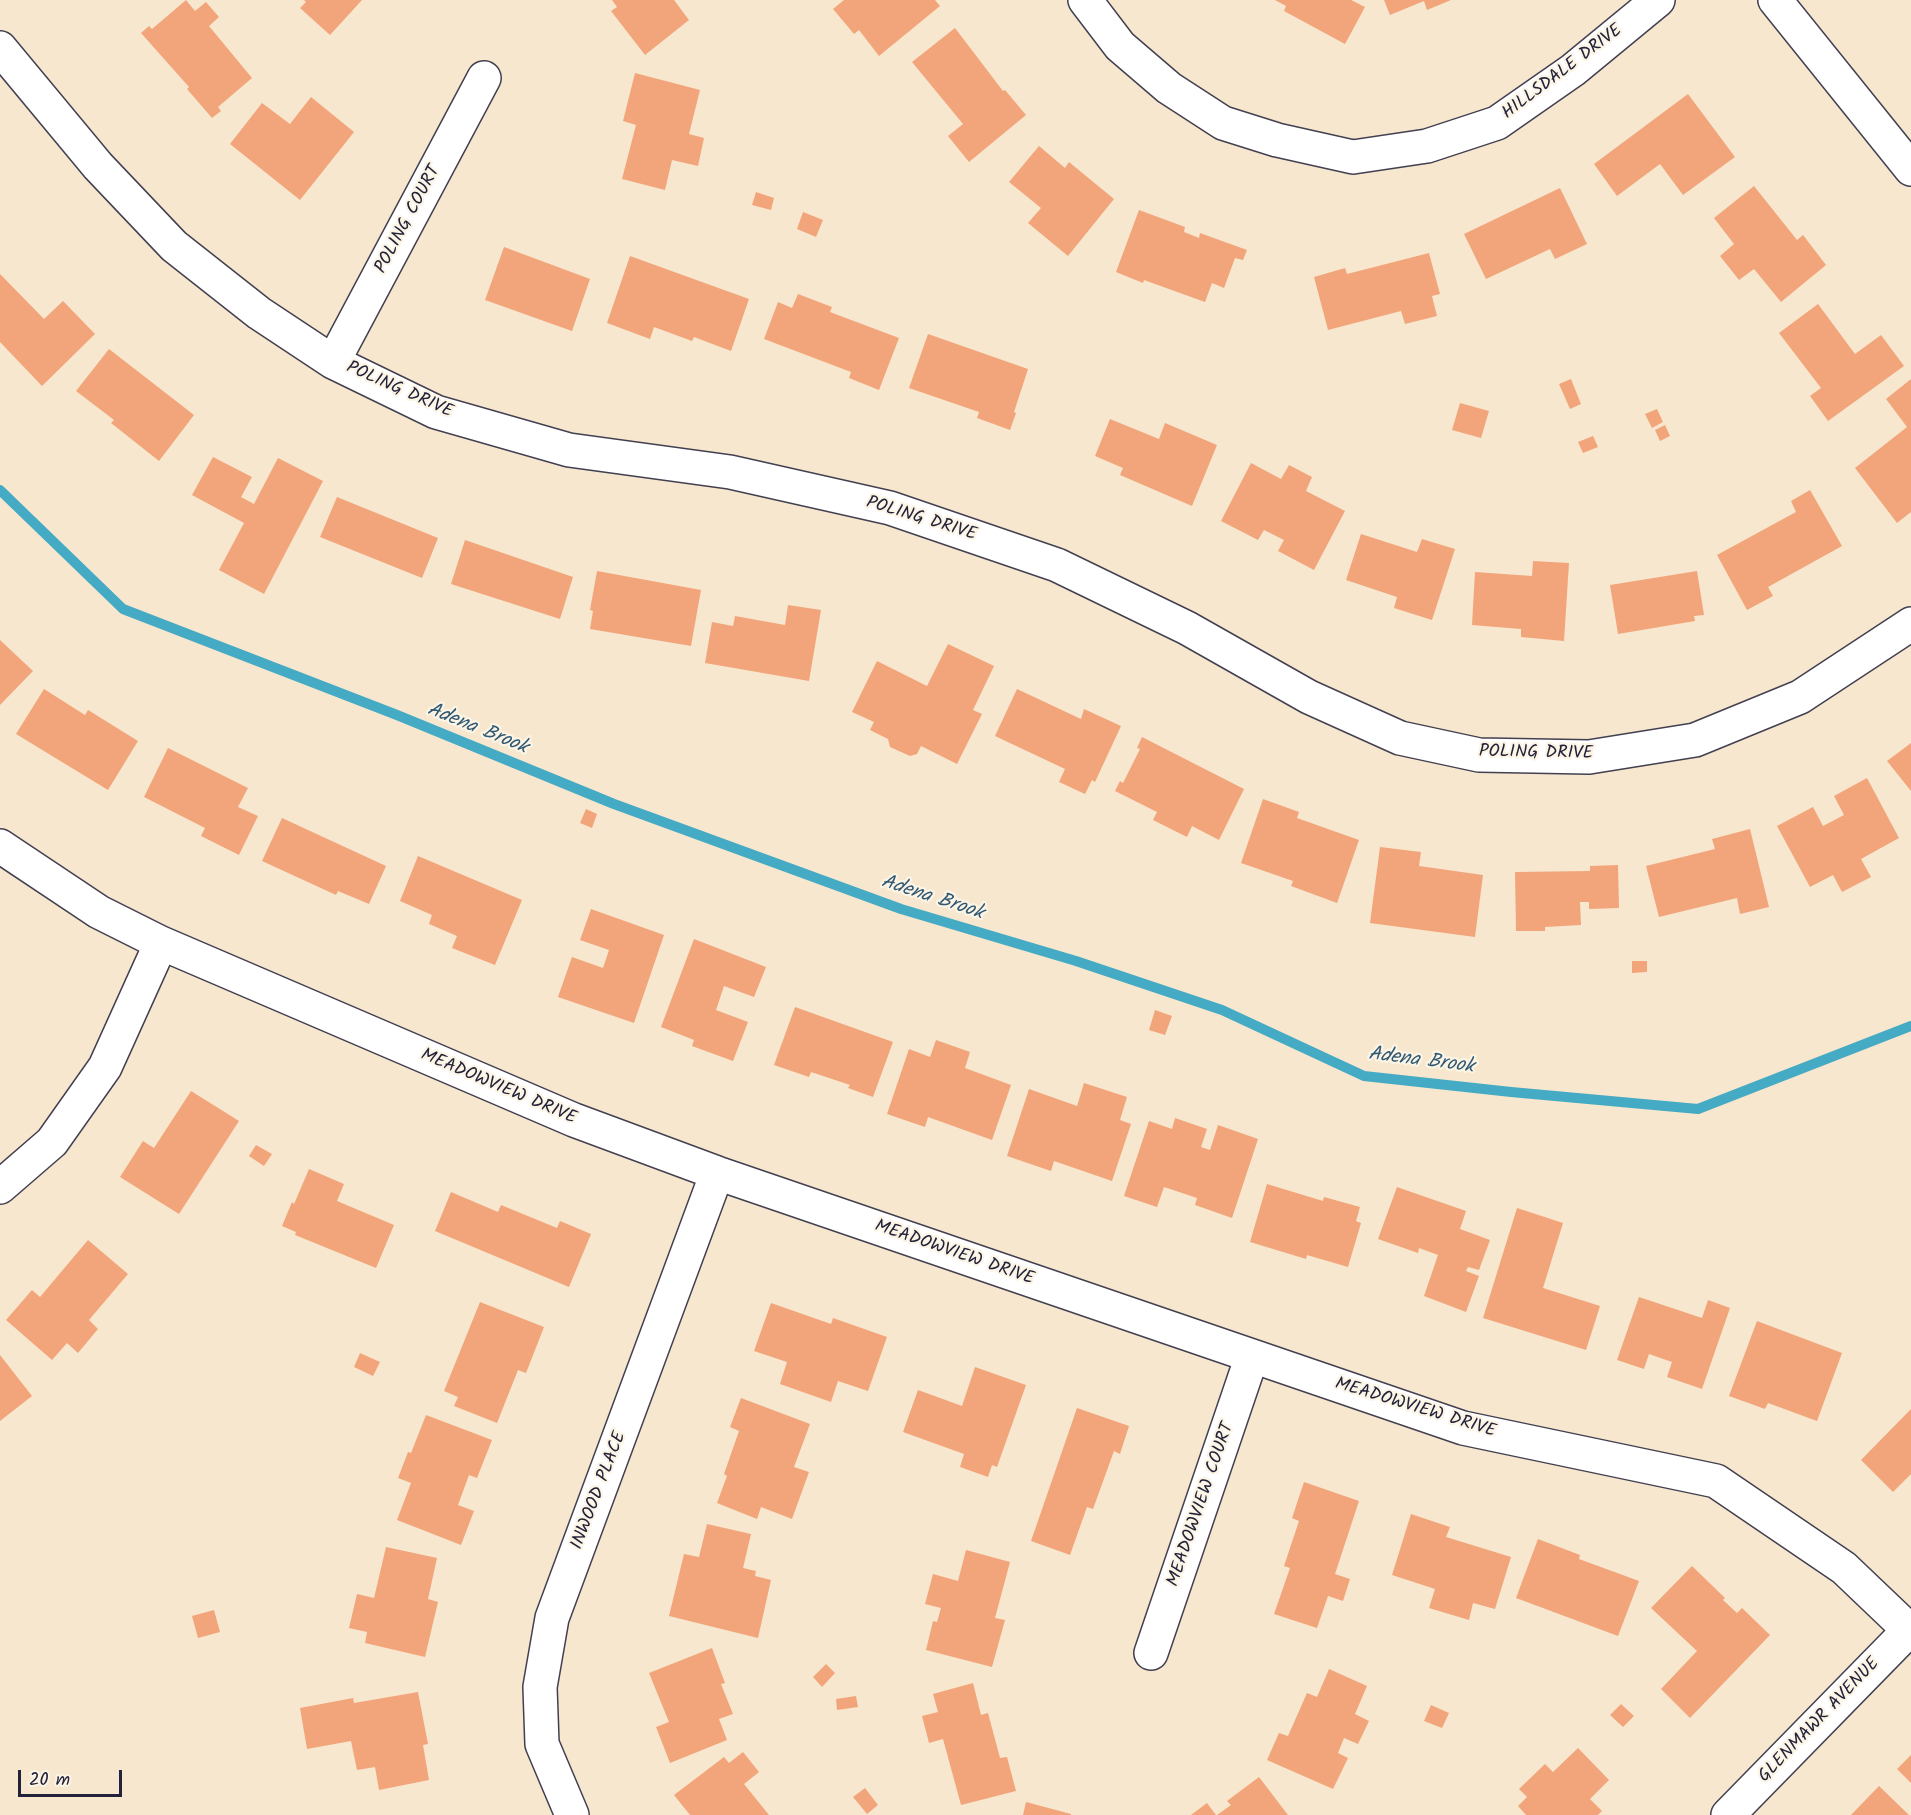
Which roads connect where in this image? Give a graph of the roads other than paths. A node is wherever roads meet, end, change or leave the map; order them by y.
1 (1085, 0) edge
2 (1658, 0) edge
3 (1775, 0) edge
4 (0, 48) edge
5 (484, 78) dead end
6 (1911, 169) edge
7 (333, 362) junction
8 (1911, 624) edge
9 (0, 846) edge
10 (161, 943) junction
11 (717, 1173) junction
12 (0, 1187) edge
13 (1252, 1356) junction
14 (1910, 1629) edge
15 (1151, 1653) dead end
16 (572, 1815) edge
17 (1728, 1815) edge

1 - 2 street, HILLSDALE DRIVE
3 - 6 street
4 - 7 street, POLING DRIVE
5 - 7 street, POLING COURT
7 - 8 street, POLING DRIVE
9 - 10 street, MEADOWVIEW DRIVE
10 - 11 street, MEADOWVIEW DRIVE
10 - 12 street
11 - 13 street, MEADOWVIEW DRIVE
11 - 16 street, INWOOD PLACE
13 - 14 street, MEADOWVIEW DRIVE
13 - 15 street, MEADOWVIEW COURT
14 - 17 street, GLENMAWR AVENUE

